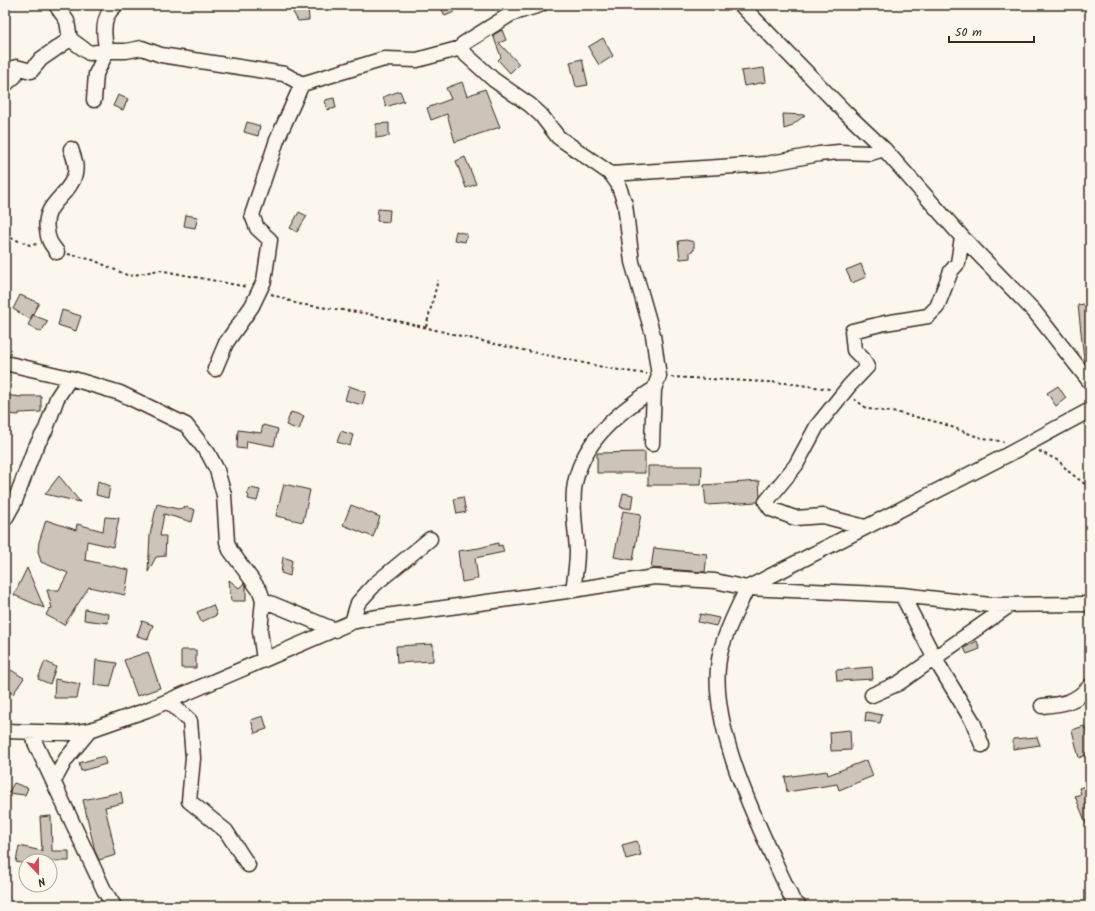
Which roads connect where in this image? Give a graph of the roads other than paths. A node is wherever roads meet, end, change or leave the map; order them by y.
1 (56, 5) edge
2 (116, 5) edge
3 (540, 5) edge
4 (741, 5) edge
5 (70, 39) junction
6 (461, 48) junction
7 (107, 51) junction
8 (5, 83) edge
9 (302, 84) junction
10 (94, 100) dead end
11 (71, 149) dead end
12 (884, 150) junction
13 (611, 174) junction
14 (962, 237) junction
15 (57, 252) road end
16 (5, 363) edge
17 (215, 369) dead end
18 (70, 378) junction
19 (656, 382) junction
20 (1090, 382) edge
21 (1090, 410) edge
22 (652, 444) dead end
23 (5, 519) edge
24 (865, 527) junction
25 (430, 539) dead end
26 (747, 588) junction
27 (573, 590) junction
28 (902, 595) junction
29 (263, 600) junction
30 (1090, 604) edge
31 (1010, 605) junction
32 (352, 622) junction
33 (335, 630) junction
34 (934, 659) junction
35 (264, 660) junction
36 (1090, 686) edge
37 (872, 695) dead end
38 (168, 701) junction
39 (1042, 706) dead end
40 (90, 730) junction
41 (5, 731) edge
42 (30, 732) junction
43 (982, 745) dead end
44 (54, 781) junction
45 (248, 865) dead end
46 (114, 906) edge
47 (799, 906) edge

1 - 5 street
2 - 7 street
3 - 6 street
4 - 12 street
5 - 7 street
5 - 8 street
6 - 9 street
6 - 13 street
7 - 9 street
7 - 10 street
9 - 17 street
11 - 15 street
12 - 13 street
12 - 14 street
13 - 19 street
14 - 20 street
14 - 24 street
16 - 18 street
18 - 23 street
18 - 29 street
19 - 22 street
19 - 27 street
21 - 24 street
24 - 26 street
25 - 32 street
26 - 27 street
26 - 28 street
26 - 47 street
27 - 32 street
28 - 31 street
28 - 34 street
29 - 33 street
29 - 35 street
30 - 31 street
31 - 34 street
32 - 33 street
33 - 35 street
34 - 37 street
34 - 43 street
35 - 38 street
36 - 39 street
38 - 40 street
38 - 45 street
40 - 42 street
40 - 44 street
41 - 42 street
42 - 44 street
44 - 46 street

